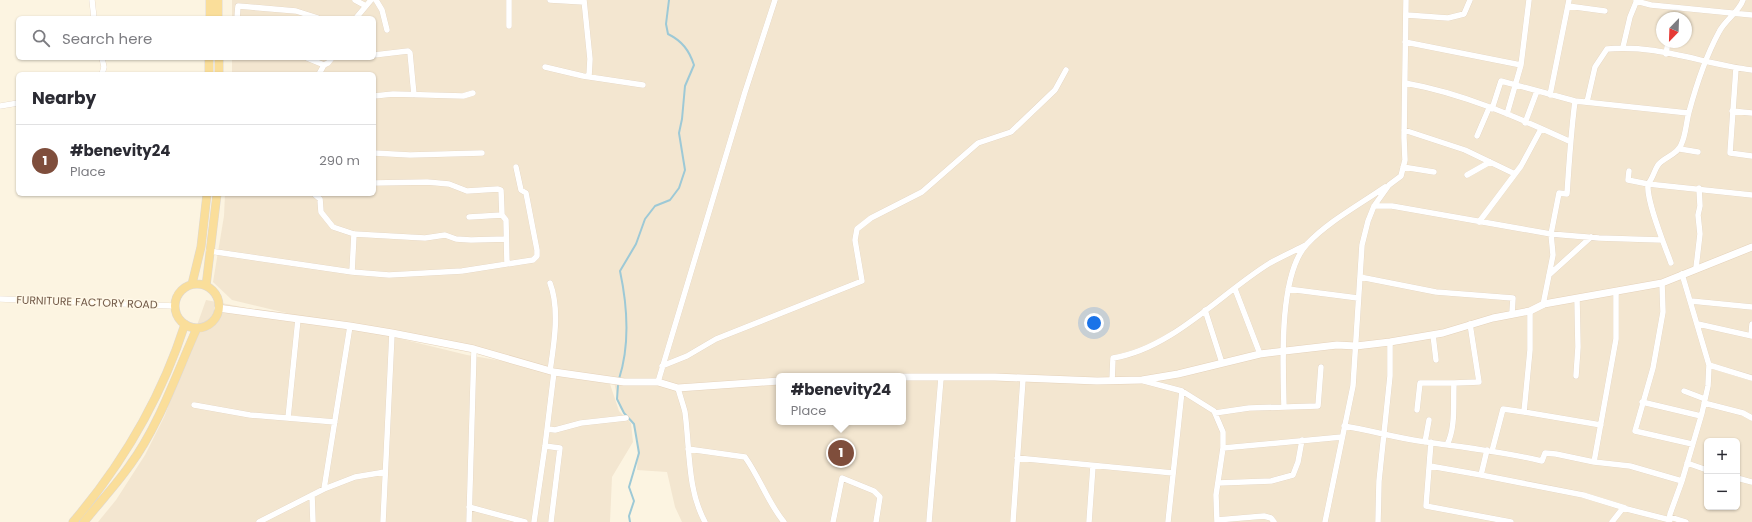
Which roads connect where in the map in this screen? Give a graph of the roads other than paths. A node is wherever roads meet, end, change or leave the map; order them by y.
1 (92, 0) edge
2 (210, 0) edge
3 (218, 0) edge
4 (355, 0) edge
5 (371, 0) edge
6 (376, 0) edge
7 (509, 0) edge
8 (550, 0) edge
9 (775, 0) edge
10 (1406, 0) edge
11 (1470, 0) edge
12 (1529, 0) edge
13 (1637, 0) edge
14 (1742, 0) edge
15 (584, 1) edge
16 (1568, 3) edge
17 (366, 6) junction
18 (1605, 11) dead end
19 (1733, 13) junction
20 (1407, 15) junction
21 (1752, 15) edge
22 (94, 16) edge
23 (210, 16) edge
24 (218, 16) edge
25 (237, 16) edge
26 (312, 16) edge
27 (358, 16) edge
28 (509, 26) dead end
29 (387, 30) dead end
30 (1405, 42) junction
31 (1623, 47) junction
32 (1667, 48) edge
33 (1666, 54) junction
34 (376, 55) edge
35 (102, 60) edge
36 (209, 60) edge
37 (218, 60) edge
38 (312, 60) edge
39 (330, 60) edge
40 (1706, 63) junction
41 (324, 65) junction
42 (1521, 65) junction
43 (545, 67) dead end
44 (1736, 68) junction
45 (1066, 70) dead end
46 (1752, 70) edge
47 (103, 72) edge
48 (209, 72) edge
49 (218, 72) edge
50 (320, 72) edge
51 (590, 76) junction
52 (1405, 83) junction
53 (643, 85) dead end
54 (1516, 86) junction
55 (1537, 91) junction
56 (473, 93) dead end
57 (414, 95) junction
58 (1550, 95) junction
59 (376, 96) edge
60 (1575, 101) junction
61 (1587, 102) junction
62 (16, 104) edge
63 (0, 106) edge
64 (1490, 108) junction
65 (1732, 111) junction
66 (1688, 113) junction
67 (1752, 113) edge
68 (1507, 114) junction
69 (1525, 122) junction
70 (1540, 129) junction
71 (1404, 130) junction
72 (1477, 136) dead end
73 (1570, 141) junction
74 (1680, 149) junction
75 (1698, 152) dead end
76 (376, 153) edge
77 (482, 154) dead end
78 (1752, 156) edge
79 (1490, 162) junction
80 (516, 167) dead end
81 (1403, 167) junction
82 (1629, 171) dead end
83 (1434, 172) dead end
84 (1515, 174) junction
85 (1467, 175) dead end
86 (376, 183) edge
87 (1648, 184) junction
88 (1389, 185) junction
89 (1699, 188) junction
90 (208, 196) edge
91 (217, 196) edge
92 (316, 196) edge
93 (1752, 196) edge
94 (1374, 206) junction
95 (502, 215) junction
96 (469, 217) dead end
97 (1479, 222) junction
98 (354, 234) junction
99 (1551, 234) junction
100 (1591, 237) junction
101 (506, 239) junction
102 (1661, 240) junction
103 (1306, 245) junction
104 (1752, 247) edge
105 (209, 251) junction
106 (1671, 263) dead end
107 (508, 264) junction
108 (1696, 268) junction
109 (352, 272) junction
110 (1682, 274) junction
111 (1549, 275) junction
112 (1360, 277) junction
113 (550, 283) dead end
114 (1662, 283) junction
115 (192, 284) junction
116 (206, 286) junction
117 (1235, 289) junction
118 (1288, 289) junction
119 (1616, 292) junction
120 (1358, 298) junction
121 (0, 299) edge
122 (1577, 299) junction
123 (1691, 301) junction
124 (1543, 304) junction
125 (174, 306) junction
126 (1752, 307) edge
127 (218, 308) junction
128 (1205, 310) junction
129 (1530, 311) junction
130 (1512, 313) junction
131 (298, 319) junction
132 (185, 324) junction
133 (1470, 324) junction
134 (1698, 324) junction
135 (1752, 324) edge
136 (350, 326) junction
137 (197, 328) junction
138 (392, 334) junction
139 (1433, 335) junction
140 (1751, 336) edge
141 (1390, 342) junction
142 (1356, 346) junction
143 (474, 349) junction
144 (1282, 350) junction
145 (1260, 354) junction
146 (1436, 360) dead end
147 (1222, 363) junction
148 (1710, 365) junction
149 (662, 366) junction
150 (1321, 367) dead end
151 (552, 371) junction
152 (1576, 376) dead end
153 (906, 377) edge
154 (941, 378) junction
155 (1752, 378) edge
156 (1023, 379) junction
157 (1142, 380) junction
158 (776, 381) edge
159 (1112, 381) junction
160 (658, 382) junction
161 (1454, 382) junction
162 (678, 388) junction
163 (1182, 391) junction
164 (1684, 392) dead end
165 (1705, 401) junction
166 (1642, 402) junction
167 (194, 405) dead end
168 (1284, 407) junction
169 (1417, 410) dead end
170 (1524, 412) junction
171 (1215, 414) junction
172 (1701, 416) junction
173 (288, 418) junction
174 (626, 418) dead end
175 (1752, 418) edge
176 (1430, 420) dead end
177 (335, 422) junction
178 (1601, 425) junction
179 (1344, 426) junction
180 (547, 429) junction
181 (1384, 434) junction
182 (1342, 437) junction
183 (1302, 440) junction
184 (1428, 442) junction
185 (1692, 444) junction
186 (1447, 445) junction
187 (546, 446) junction
188 (1223, 448) junction
189 (688, 449) junction
190 (1489, 450) junction
191 (1017, 458) junction
192 (1594, 462) junction
193 (1687, 463) junction
194 (1093, 466) junction
195 (1430, 466) junction
196 (1704, 469) edge
197 (385, 472) junction
198 (1172, 473) junction
199 (1482, 475) junction
200 (1740, 479) edge
201 (1682, 481) junction
202 (1752, 482) edge
203 (1218, 483) junction
204 (324, 489) junction
205 (312, 495) junction
206 (469, 506) junction
207 (1625, 508) junction
208 (1670, 520) edge
209 (1217, 521) edge
210 (73, 522) edge
211 (84, 522) edge
212 (259, 522) edge
213 (313, 522) edge
214 (383, 522) edge
215 (469, 522) edge
216 (525, 522) edge
217 (534, 522) edge
218 (551, 522) edge
219 (705, 522) edge
220 (784, 522) edge
221 (833, 522) edge
222 (876, 522) edge
223 (929, 522) edge
224 (1013, 522) edge
225 (1089, 522) edge
226 (1168, 522) edge
227 (1274, 522) edge
228 (1325, 522) edge
229 (1378, 522) edge
230 (1511, 522) edge
231 (1612, 522) edge
232 (1686, 522) edge

1 - 22 street
2 - 23 main road
3 - 24 main road
4 - 17 street
5 - 17 street
6 - 29 street
7 - 28 street
8 - 15 street
9 - 149 street
10 - 20 street
11 - 20 street
12 - 42 street
13 - 19 street
13 - 31 street
14 - 19 street
15 - 51 street
16 - 18 street
16 - 58 street
17 - 27 street
19 - 21 street
19 - 40 street
20 - 30 street
25 - 26 street
30 - 42 street
30 - 52 street
31 - 33 street
31 - 61 street
32 - 33 street
33 - 40 street
34 - 57 street
35 - 47 street
36 - 48 main road
37 - 49 main road
38 - 41 street
39 - 41 street
40 - 44 street
40 - 66 street
41 - 50 street
42 - 54 street
43 - 51 street
44 - 46 street
44 - 65 street
45 - 149 street
51 - 53 street
52 - 64 street
52 - 71 street
54 - 55 street
54 - 64 street
54 - 68 street
55 - 58 street
55 - 69 street
56 - 57 street
57 - 59 street
58 - 60 street
60 - 61 street
60 - 73 street
61 - 66 street
62 - 63 street
64 - 68 street
64 - 72 street
65 - 67 street
65 - 78 street
66 - 74 street
68 - 69 street
69 - 70 street
70 - 73 street
70 - 84 street
71 - 79 street
71 - 81 street
73 - 99 street
74 - 75 street
74 - 87 street
76 - 77 street
79 - 84 street
79 - 85 street
80 - 107 street
81 - 83 street
81 - 88 street
82 - 87 street
84 - 97 street
86 - 95 street
87 - 89 street
87 - 102 street
88 - 94 street
88 - 103 street
89 - 93 street
89 - 108 street
90 - 115 main road
91 - 105 main road
92 - 98 street
94 - 97 street
94 - 112 street
95 - 96 street
95 - 101 street
97 - 99 street
98 - 101 street
98 - 109 street
99 - 100 street
99 - 111 street
100 - 102 street
100 - 111 street
101 - 107 street
102 - 106 street
103 - 117 street
103 - 118 street
104 - 108 street
105 - 109 street
105 - 116 main road
107 - 109 street
108 - 110 street
110 - 114 street
110 - 123 street
111 - 124 street
112 - 120 street
112 - 130 street
113 - 151 street
114 - 119 street
114 - 166 street
115 - 116 main road
115 - 125 main road
116 - 127 main road
117 - 128 street
117 - 145 street
118 - 120 street
118 - 144 street
119 - 122 street
119 - 178 street
120 - 142 street
121 - 125 street, FURNITURE FACTORY ROAD
122 - 124 street
122 - 152 street
123 - 126 street
123 - 134 street
124 - 129 street
125 - 132 main road
127 - 131 street
127 - 137 main road
128 - 147 street
128 - 159 street
129 - 130 street
129 - 170 street
130 - 133 street
131 - 136 street
131 - 173 street
132 - 137 main road
132 - 210 main road
133 - 139 street
133 - 161 street
134 - 140 street
134 - 148 street
135 - 140 street
136 - 138 street
136 - 177 street
137 - 211 main road
138 - 143 street
138 - 197 street
139 - 141 street
139 - 146 street
141 - 142 street
141 - 181 street
142 - 144 street
142 - 179 street
143 - 151 street
143 - 206 street
144 - 145 street
144 - 168 street
145 - 147 street
147 - 157 street
148 - 155 street
148 - 165 street
149 - 160 street
150 - 168 street
151 - 160 street
151 - 180 street
153 - 154 street
154 - 156 street
154 - 223 street
156 - 159 street
156 - 191 street
157 - 159 street
157 - 163 street
158 - 162 street
160 - 162 street
161 - 169 street
161 - 186 street
162 - 189 street
163 - 171 street
163 - 198 street
164 - 165 street
165 - 172 street
165 - 175 street
166 - 172 street
166 - 185 street
167 - 173 street
168 - 171 street
170 - 178 street
170 - 190 street
171 - 188 street
172 - 185 street
173 - 177 street
174 - 180 street
176 - 184 street
177 - 204 street
178 - 192 street
179 - 181 street
179 - 182 street
180 - 187 street
181 - 184 street
181 - 229 street
182 - 183 street
182 - 228 street
183 - 188 street
183 - 203 street
184 - 186 street
184 - 195 street
185 - 193 street
186 - 190 street
187 - 217 street
187 - 218 street
188 - 203 street
189 - 219 street
189 - 220 street
190 - 192 street
190 - 199 street
191 - 194 street
191 - 224 street
192 - 201 street
193 - 196 street
193 - 201 street
194 - 198 street
194 - 225 street
195 - 199 street
195 - 230 street
197 - 204 street
197 - 214 street
198 - 226 street
199 - 207 street
200 - 202 street
201 - 208 street
203 - 209 street
204 - 205 street
205 - 212 street
205 - 213 street
206 - 215 street
206 - 216 street
207 - 208 street
207 - 231 street
208 - 232 street
209 - 227 street
221 - 222 street

